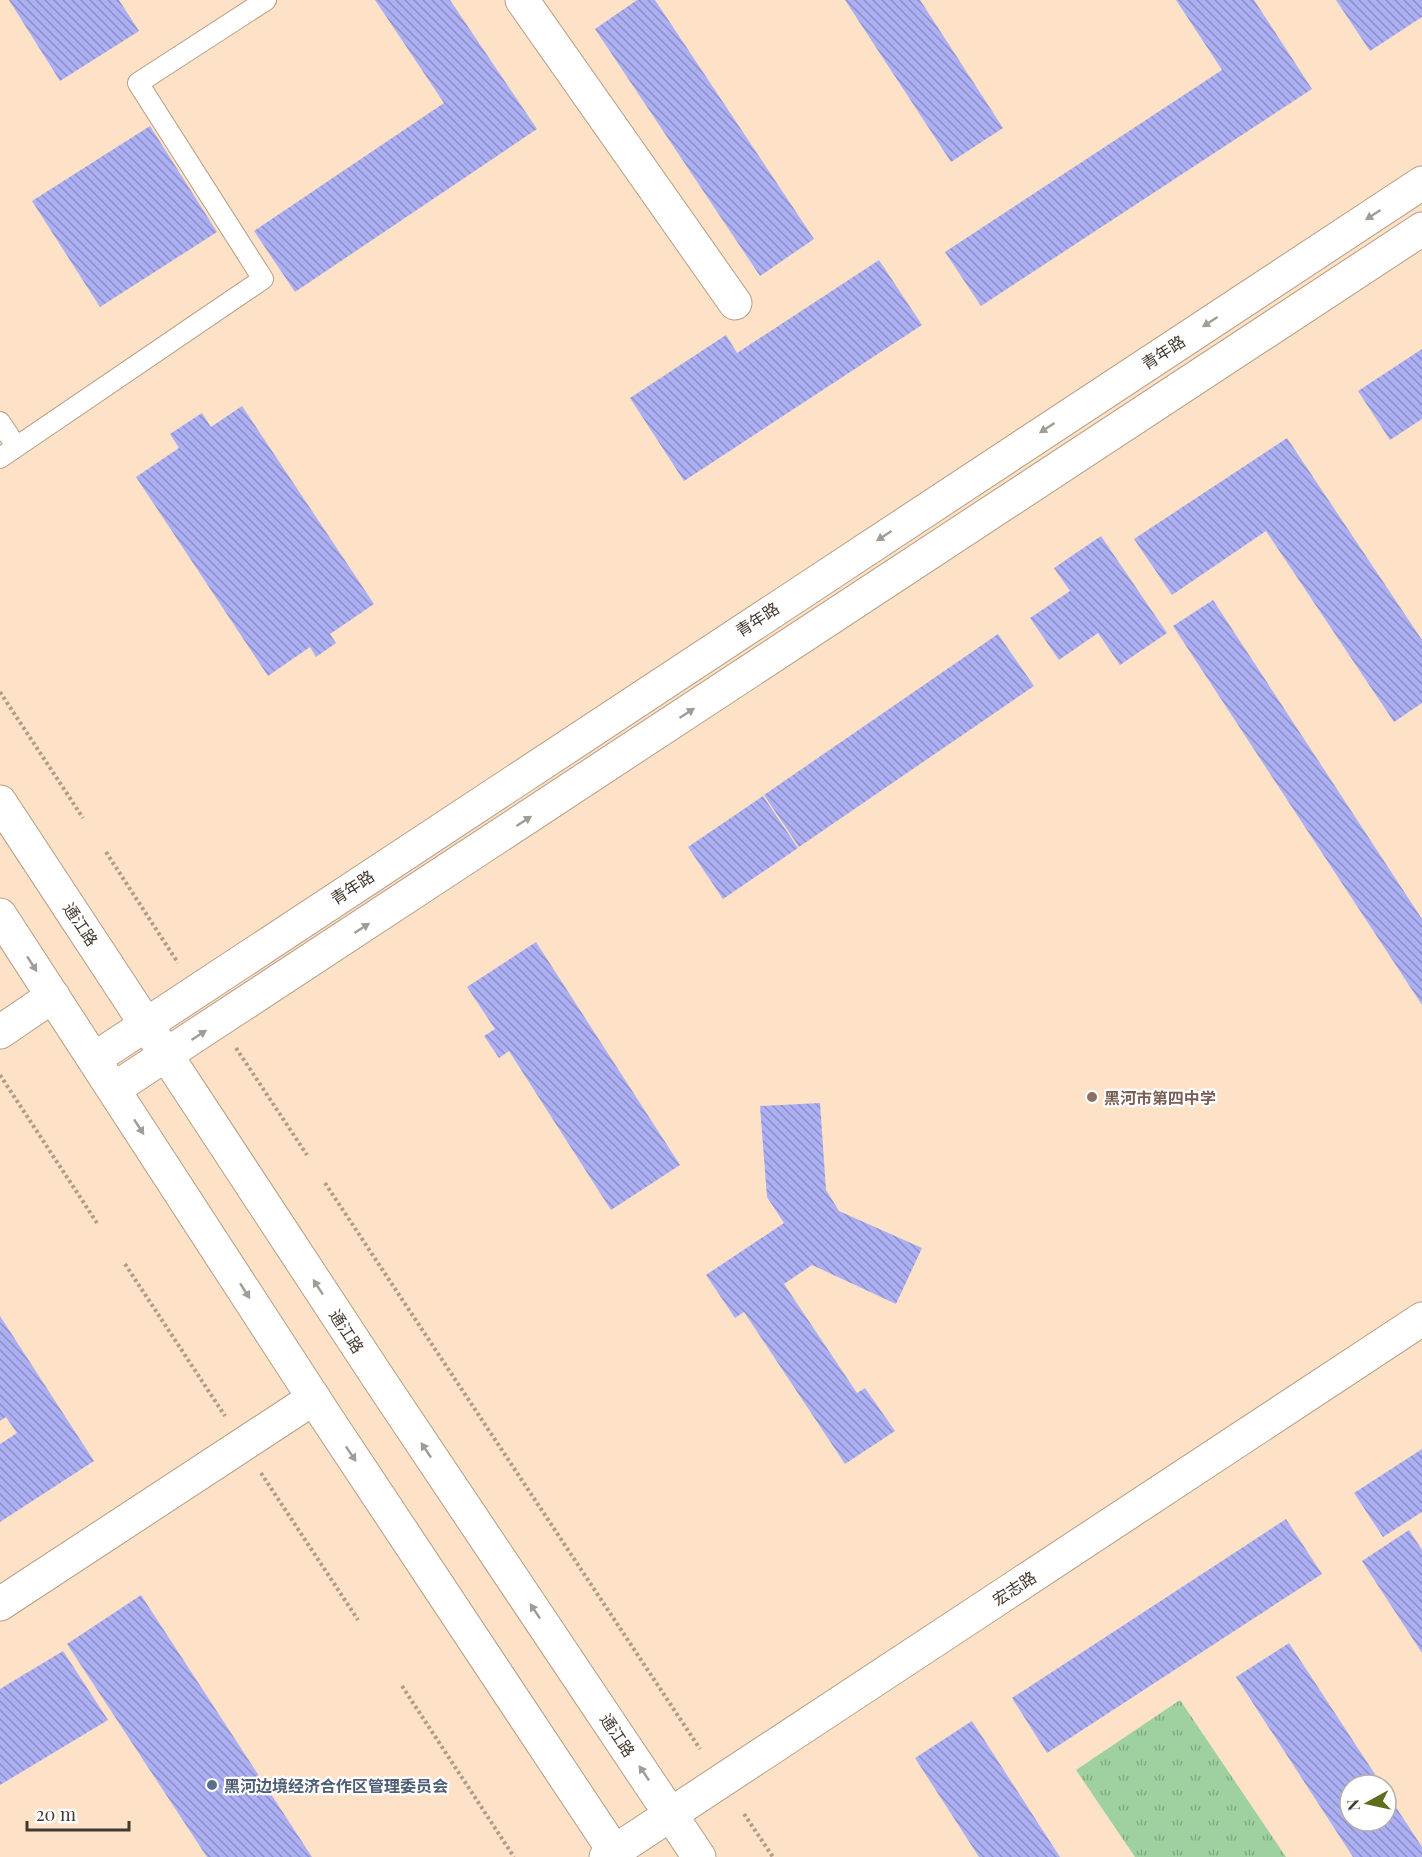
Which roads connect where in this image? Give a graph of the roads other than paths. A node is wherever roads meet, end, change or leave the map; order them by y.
1 (266, 0) edge
2 (522, 0) edge
3 (1422, 183) edge
4 (1422, 229) edge
5 (735, 303) dead end
6 (0, 422) edge
7 (8, 452) edge
8 (0, 802) edge
9 (0, 915) edge
10 (53, 996) junction
11 (146, 1023) junction
12 (0, 1032) edge
13 (167, 1055) junction
14 (94, 1059) junction
15 (114, 1089) junction
16 (1422, 1318) edge
17 (314, 1398) junction
18 (0, 1604) edge
19 (671, 1814) junction
20 (613, 1855) edge
21 (699, 1857) edge

1 - 7 lane
2 - 5 street
3 -> 11 street, 青年路
13 -> 4 street
6 - 7 lane
8 - 11 street, 通江路
9 -> 10 street
10 - 12 street
10 - 14 street
11 - 13 street, 通江路
11 - 14 street, 青年路
13 - 15 street
19 -> 13 street, 通江路
14 - 15 street
15 -> 17 street
16 - 19 street, 宏志路
17 - 18 street
17 -> 20 street
19 - 20 street, 宏志路
19 - 21 street, 通江路

